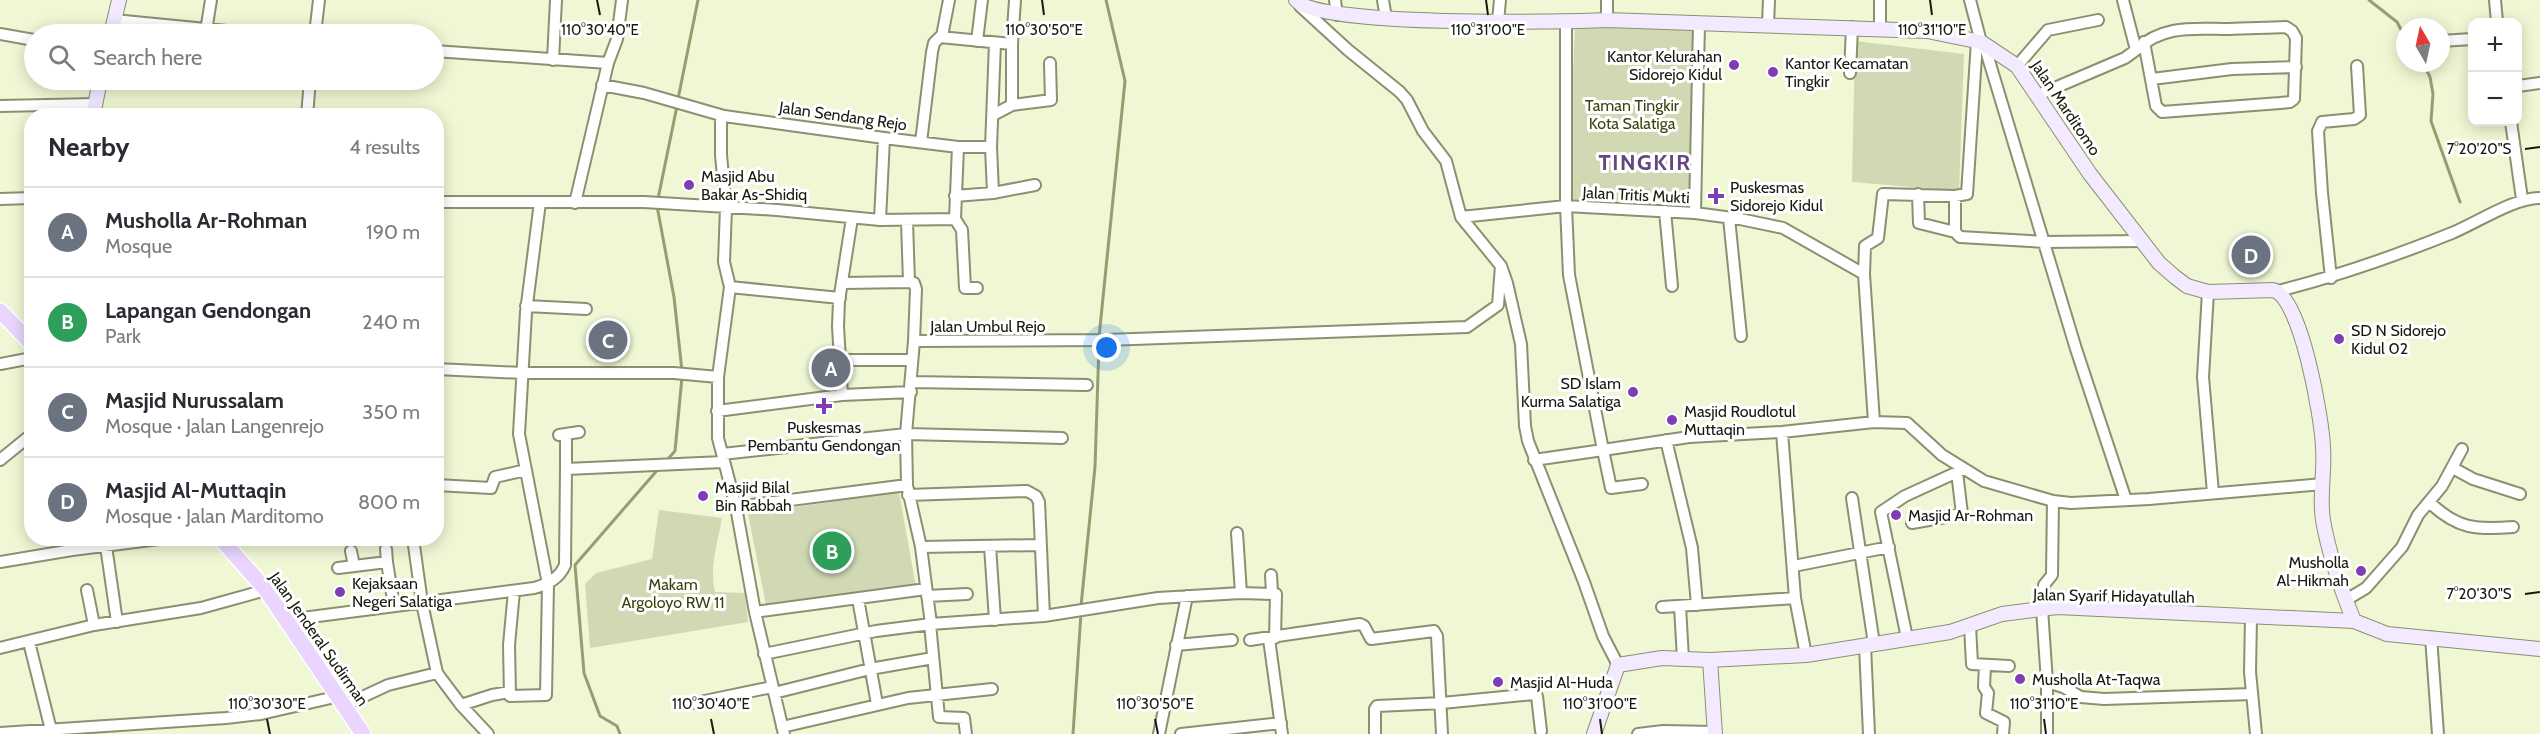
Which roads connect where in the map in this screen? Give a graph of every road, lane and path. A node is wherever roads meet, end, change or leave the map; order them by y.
1 (119, 0) edge
2 (211, 0) edge
3 (319, 0) edge
4 (556, 0) edge
5 (622, 0) edge
6 (949, 0) edge
7 (982, 0) edge
8 (1015, 0) edge
9 (1335, 0) edge
10 (1383, 0) edge
11 (1500, 0) edge
12 (1606, 0) edge
13 (1769, 0) edge
14 (1880, 0) edge
15 (1970, 0) edge
16 (2123, 0) edge
17 (2494, 0) edge
18 (1298, 3) edge
19 (1337, 15) junction
20 (1386, 18) junction
21 (2496, 18) edge
22 (114, 20) junction
23 (1606, 20) junction
24 (2098, 20) dead end
25 (1498, 21) junction
26 (1566, 22) junction
27 (1699, 23) junction
28 (113, 24) edge
29 (147, 24) edge
30 (207, 24) edge
31 (316, 24) edge
32 (1768, 24) junction
33 (1852, 27) junction
34 (1880, 28) junction
35 (0, 34) edge
36 (942, 36) junction
37 (24, 38) edge
38 (2468, 39) edge
39 (2450, 40) edge
40 (977, 41) junction
41 (1980, 42) junction
42 (995, 43) junction
43 (1012, 44) junction
44 (2140, 46) junction
45 (444, 52) edge
46 (553, 60) junction
47 (608, 63) junction
48 (1050, 63) dead end
49 (2017, 66) junction
50 (2357, 66) dead end
51 (2296, 67) junction
52 (1850, 73) dead end
53 (2152, 79) junction
54 (2540, 83) edge
55 (602, 85) junction
56 (2522, 85) edge
57 (98, 90) edge
58 (309, 90) edge
59 (2038, 95) junction
60 (1012, 105) junction
61 (0, 106) edge
62 (47, 108) edge
63 (94, 108) edge
64 (308, 108) edge
65 (993, 115) junction
66 (724, 116) junction
67 (2512, 126) edge
68 (884, 138) junction
69 (921, 142) junction
70 (958, 147) junction
71 (991, 147) junction
72 (1035, 185) dead end
73 (993, 193) junction
74 (1918, 194) junction
75 (955, 196) junction
76 (1955, 196) junction
77 (24, 198) edge
78 (2540, 198) edge
79 (0, 199) edge
80 (2522, 200) junction
81 (444, 202) edge
82 (540, 202) junction
83 (575, 203) junction
84 (1566, 206) junction
85 (726, 208) junction
86 (1665, 211) junction
87 (1695, 213) junction
88 (1461, 217) junction
89 (852, 218) junction
90 (1729, 218) junction
91 (955, 219) junction
92 (880, 220) junction
93 (907, 221) junction
94 (1955, 232) junction
95 (2143, 241) junction
96 (2045, 242) junction
97 (1501, 266) junction
98 (1864, 274) junction
99 (2331, 278) junction
100 (909, 282) junction
101 (843, 283) junction
102 (1672, 286) dead end
103 (730, 287) junction
104 (977, 288) dead end
105 (2278, 291) junction
106 (2208, 292) junction
107 (840, 298) junction
108 (526, 306) junction
109 (586, 309) dead end
110 (0, 311) edge
111 (24, 336) edge
112 (1742, 336) dead end
113 (914, 341) junction
114 (24, 360) edge
115 (840, 360) junction
116 (912, 360) junction
117 (0, 364) edge
118 (444, 369) edge
119 (523, 373) junction
120 (718, 377) junction
121 (1087, 385) dead end
122 (911, 387) junction
123 (843, 395) junction
124 (717, 411) junction
125 (1874, 422) junction
126 (579, 432) dead end
127 (1782, 432) junction
128 (906, 434) junction
129 (1062, 438) dead end
130 (24, 440) edge
131 (1666, 440) junction
132 (2462, 449) dead end
133 (1604, 450) junction
134 (722, 458) junction
135 (0, 460) edge
136 (1534, 460) junction
137 (566, 468) junction
138 (2453, 468) junction
139 (526, 470) junction
140 (1960, 471) junction
141 (1642, 484) dead end
142 (2323, 484) junction
143 (444, 485) edge
144 (908, 490) junction
145 (2212, 493) junction
146 (2520, 494) dead end
147 (1852, 498) dead end
148 (2126, 500) junction
149 (2054, 501) junction
150 (2430, 503) junction
151 (736, 507) junction
152 (1912, 523) dead end
153 (2513, 527) dead end
154 (1237, 533) dead end
155 (1041, 545) junction
156 (106, 546) joint
157 (227, 546) edge
158 (414, 546) edge
159 (990, 546) junction
160 (921, 547) junction
161 (1888, 547) junction
162 (386, 549) dead end
163 (351, 551) dead end
164 (1859, 553) junction
165 (387, 561) junction
166 (0, 562) edge
167 (354, 566) junction
168 (1794, 566) junction
169 (338, 568) dead end
170 (1271, 575) dead end
171 (548, 584) junction
172 (87, 590) dead end
173 (266, 591) junction
174 (514, 591) junction
175 (927, 593) junction
176 (1241, 593) junction
177 (1272, 593) junction
178 (967, 594) dead end
179 (1188, 596) junction
180 (1796, 598) junction
181 (858, 599) junction
182 (2346, 600) junction
183 (422, 603) junction
184 (1697, 605) junction
185 (394, 606) junction
186 (1680, 606) junction
187 (1662, 607) dead end
188 (2042, 609) junction
189 (755, 612) junction
190 (1044, 616) junction
191 (2250, 617) junction
192 (287, 620) junction
193 (994, 620) junction
194 (2354, 621) junction
195 (117, 622) junction
196 (930, 624) junction
197 (94, 625) junction
198 (1970, 626) junction
199 (865, 634) junction
200 (2431, 637) junction
201 (1272, 638) junction
202 (1907, 638) junction
203 (1232, 640) dead end
204 (1250, 640) dead end
205 (29, 642) junction
206 (1176, 645) junction
207 (1870, 645) junction
208 (0, 648) edge
209 (2540, 649) edge
210 (764, 654) junction
211 (1806, 655) junction
212 (933, 658) junction
213 (1683, 659) junction
214 (1710, 660) junction
215 (1618, 665) junction
216 (1985, 665) junction
217 (2009, 666) dead end
218 (870, 669) junction
219 (437, 673) junction
220 (2047, 682) junction
221 (773, 690) junction
222 (992, 690) dead end
223 (510, 692) junction
224 (2252, 694) junction
225 (938, 695) junction
226 (339, 701) junction
227 (695, 703) dead end
228 (877, 704) junction
229 (1442, 704) junction
230 (461, 705) junction
231 (194, 721) junction
232 (1282, 729) edge
233 (783, 730) edge
234 (1541, 731) dead end
235 (52, 732) edge
236 (0, 733) edge
237 (1715, 733) edge
238 (195, 734) edge
239 (363, 734) edge
240 (488, 734) edge
241 (966, 734) edge
242 (1159, 734) edge
243 (1181, 734) edge
244 (1375, 734) edge
245 (1442, 734) edge
246 (1594, 734) edge
247 (1638, 734) edge
248 (1869, 734) edge
249 (2003, 734) edge
250 (2047, 734) edge
251 (2256, 734) edge
252 (2438, 734) edge

1 - 22 street
2 - 30 street
3 - 31 street
4 - 46 street
5 - 47 street
6 - 36 street
7 - 40 street
8 - 43 street
9 - 19 street
10 - 20 street
11 - 25 street
12 - 23 street
13 - 32 street
14 - 34 street
15 - 41 street
16 - 44 street
17 - 21 street
18 - 19 street, Jalan Marditomo
18 - 88 street
19 - 20 street, Jalan Marditomo
20 - 25 street, Jalan Marditomo
22 - 28 street
22 - 29 street
23 - 26 street, Jalan Marditomo
23 - 27 street, Jalan Marditomo
24 - 49 street
25 - 26 street, Jalan Marditomo
26 - 84 street
27 - 32 street, Jalan Marditomo
27 - 87 street
32 - 33 street, Jalan Marditomo
33 - 34 street, Jalan Marditomo
33 - 52 street
34 - 41 street, Jalan Marditomo
35 - 37 street
36 - 40 street
36 - 69 street
38 - 39 street
40 - 42 street
41 - 49 street, Jalan Marditomo
41 - 76 street
41 - 96 street
42 - 43 street
42 - 65 street
43 - 60 street
44 - 51 street
44 - 53 street
44 - 59 street
45 - 46 street
46 - 47 street
47 - 55 street
48 - 60 street
49 - 59 street, Jalan Marditomo
50 - 99 street
51 - 53 street
51 - 53 street
54 - 56 street
55 - 66 street, Jalan Sendang Rejo
55 - 83 street
57 - 63 street
58 - 64 street
59 - 95 street, Jalan Marditomo
60 - 65 street
61 - 62 street
65 - 71 street
66 - 68 street, Jalan Sendang Rejo
66 - 85 street
67 - 80 street
68 - 69 street, Jalan Sendang Rejo
68 - 92 street
69 - 70 street, Jalan Sendang Rejo
70 - 71 street, Jalan Sendang Rejo
70 - 75 street
71 - 73 street
72 - 73 street
73 - 75 street
74 - 76 street
74 - 94 street
74 - 98 street
75 - 91 street
76 - 94 street
77 - 79 street
78 - 80 street
80 - 99 street
81 - 82 street
82 - 83 street
82 - 108 street
83 - 85 street
84 - 86 street, Jalan Tritis Mukti
84 - 88 street, Jalan Tritis Mukti
84 - 133 street
85 - 89 street
85 - 103 street
86 - 87 street, Jalan Tritis Mukti
86 - 102 street
87 - 90 street, Jalan Tritis Mukti
88 - 97 street
89 - 92 street
89 - 101 street
90 - 98 street, Jalan Tritis Mukti
90 - 112 street
91 - 93 street
91 - 104 street
92 - 93 street
93 - 100 street
94 - 96 street
95 - 96 street
95 - 106 street, Jalan Marditomo
96 - 148 street
97 - 113 street, Jalan Umbul Rejo
97 - 136 street
98 - 125 street
99 - 105 street
100 - 101 street
100 - 113 street
101 - 107 street
103 - 107 street
103 - 120 street
105 - 106 street, Jalan Marditomo
105 - 142 street
106 - 145 street
107 - 115 street
108 - 109 street
108 - 119 street
110 - 111 main road
113 - 116 street, Jalan Umbul Rejo
114 - 117 street
115 - 116 street
115 - 123 street
116 - 122 street, Jalan Umbul Rejo
118 - 119 street
119 - 120 street
119 - 139 street
120 - 124 street
121 - 122 street
122 - 123 street
122 - 128 street, Jalan Umbul Rejo
123 - 124 street
124 - 134 street
125 - 127 street
125 - 140 street
126 - 137 street
127 - 131 street
127 - 168 street
128 - 129 street
128 - 134 street
128 - 144 street, Jalan Umbul Rejo
130 - 135 street
131 - 133 street
131 - 184 street
132 - 138 street
133 - 136 street
133 - 141 street
134 - 137 street
134 - 151 street
136 - 215 street
137 - 171 street
138 - 146 street
138 - 150 street
139 - 143 street
139 - 171 street
140 - 149 street
140 - 152 street
140 - 161 street
142 - 145 street
142 - 182 street
144 - 151 street
144 - 155 street
144 - 160 street, Jalan Umbul Rejo
145 - 148 street
147 - 164 street
148 - 149 street
149 - 188 street
150 - 153 street
150 - 182 street
151 - 189 street
154 - 176 street
155 - 159 street
155 - 190 street
156 - 166 street
156 - 195 street
157 - 173 main road, Jalan Jenderal Sudirman
158 - 183 street
159 - 160 street
159 - 193 street
160 - 175 street, Jalan Umbul Rejo
161 - 164 street
161 - 202 street
162 - 165 street
163 - 167 street
164 - 168 street
164 - 207 street
165 - 167 street
165 - 185 street
167 - 169 street
168 - 180 street
170 - 177 street
171 - 174 street
171 - 223 street
172 - 197 street
173 - 192 main road, Jalan Jenderal Sudirman
173 - 195 street
174 - 183 street
174 - 223 street
175 - 178 street
175 - 181 street
175 - 196 street, Jalan Umbul Rejo
176 - 177 street
176 - 179 street
177 - 201 street
179 - 190 street
179 - 206 street
180 - 184 street
180 - 211 street
181 - 189 street
181 - 199 street
182 - 194 street
183 - 185 street
183 - 219 street
184 - 186 street
185 - 192 street
186 - 187 street
186 - 213 street
188 - 191 street, Jalan Syarif Hidayatullah
188 - 198 street, Jalan Syarif Hidayatullah
188 - 220 street
189 - 210 street
190 - 193 street
191 - 194 street, Jalan Syarif Hidayatullah
191 - 224 street
192 - 226 main road, Jalan Jenderal Sudirman
193 - 196 street
194 - 200 street, Jalan Syarif Hidayatullah
195 - 197 street
196 - 199 street
196 - 212 street, Jalan Umbul Rejo
197 - 205 street
198 - 202 street, Jalan Syarif Hidayatullah
198 - 216 street
199 - 210 street
199 - 218 street
200 - 209 street, Jalan Syarif Hidayatullah
200 - 252 street
201 - 204 street
201 - 229 street
201 - 232 street
202 - 207 street, Jalan Syarif Hidayatullah
203 - 206 street
205 - 208 street
205 - 235 street
206 - 242 street
207 - 211 street, Jalan Syarif Hidayatullah
207 - 248 street
210 - 221 street
211 - 214 street, Jalan Syarif Hidayatullah
212 - 218 street
212 - 225 street, Jalan Umbul Rejo
213 - 214 street, Jalan Syarif Hidayatullah
213 - 215 street, Jalan Syarif Hidayatullah
214 - 237 street
215 - 246 street
216 - 217 street
216 - 249 street
218 - 221 street
218 - 228 street
219 - 226 street
219 - 230 street
220 - 224 street
220 - 250 street
221 - 227 street
221 - 233 street
222 - 225 street
223 - 230 street
224 - 251 street
225 - 228 street
225 - 241 street, Jalan Umbul Rejo
226 - 231 street
226 - 239 main road, Jalan Jenderal Sudirman
228 - 233 street
229 - 234 street
229 - 244 street
229 - 245 street
230 - 240 street
231 - 235 street
231 - 238 street
232 - 243 street
235 - 236 street
237 - 247 street

